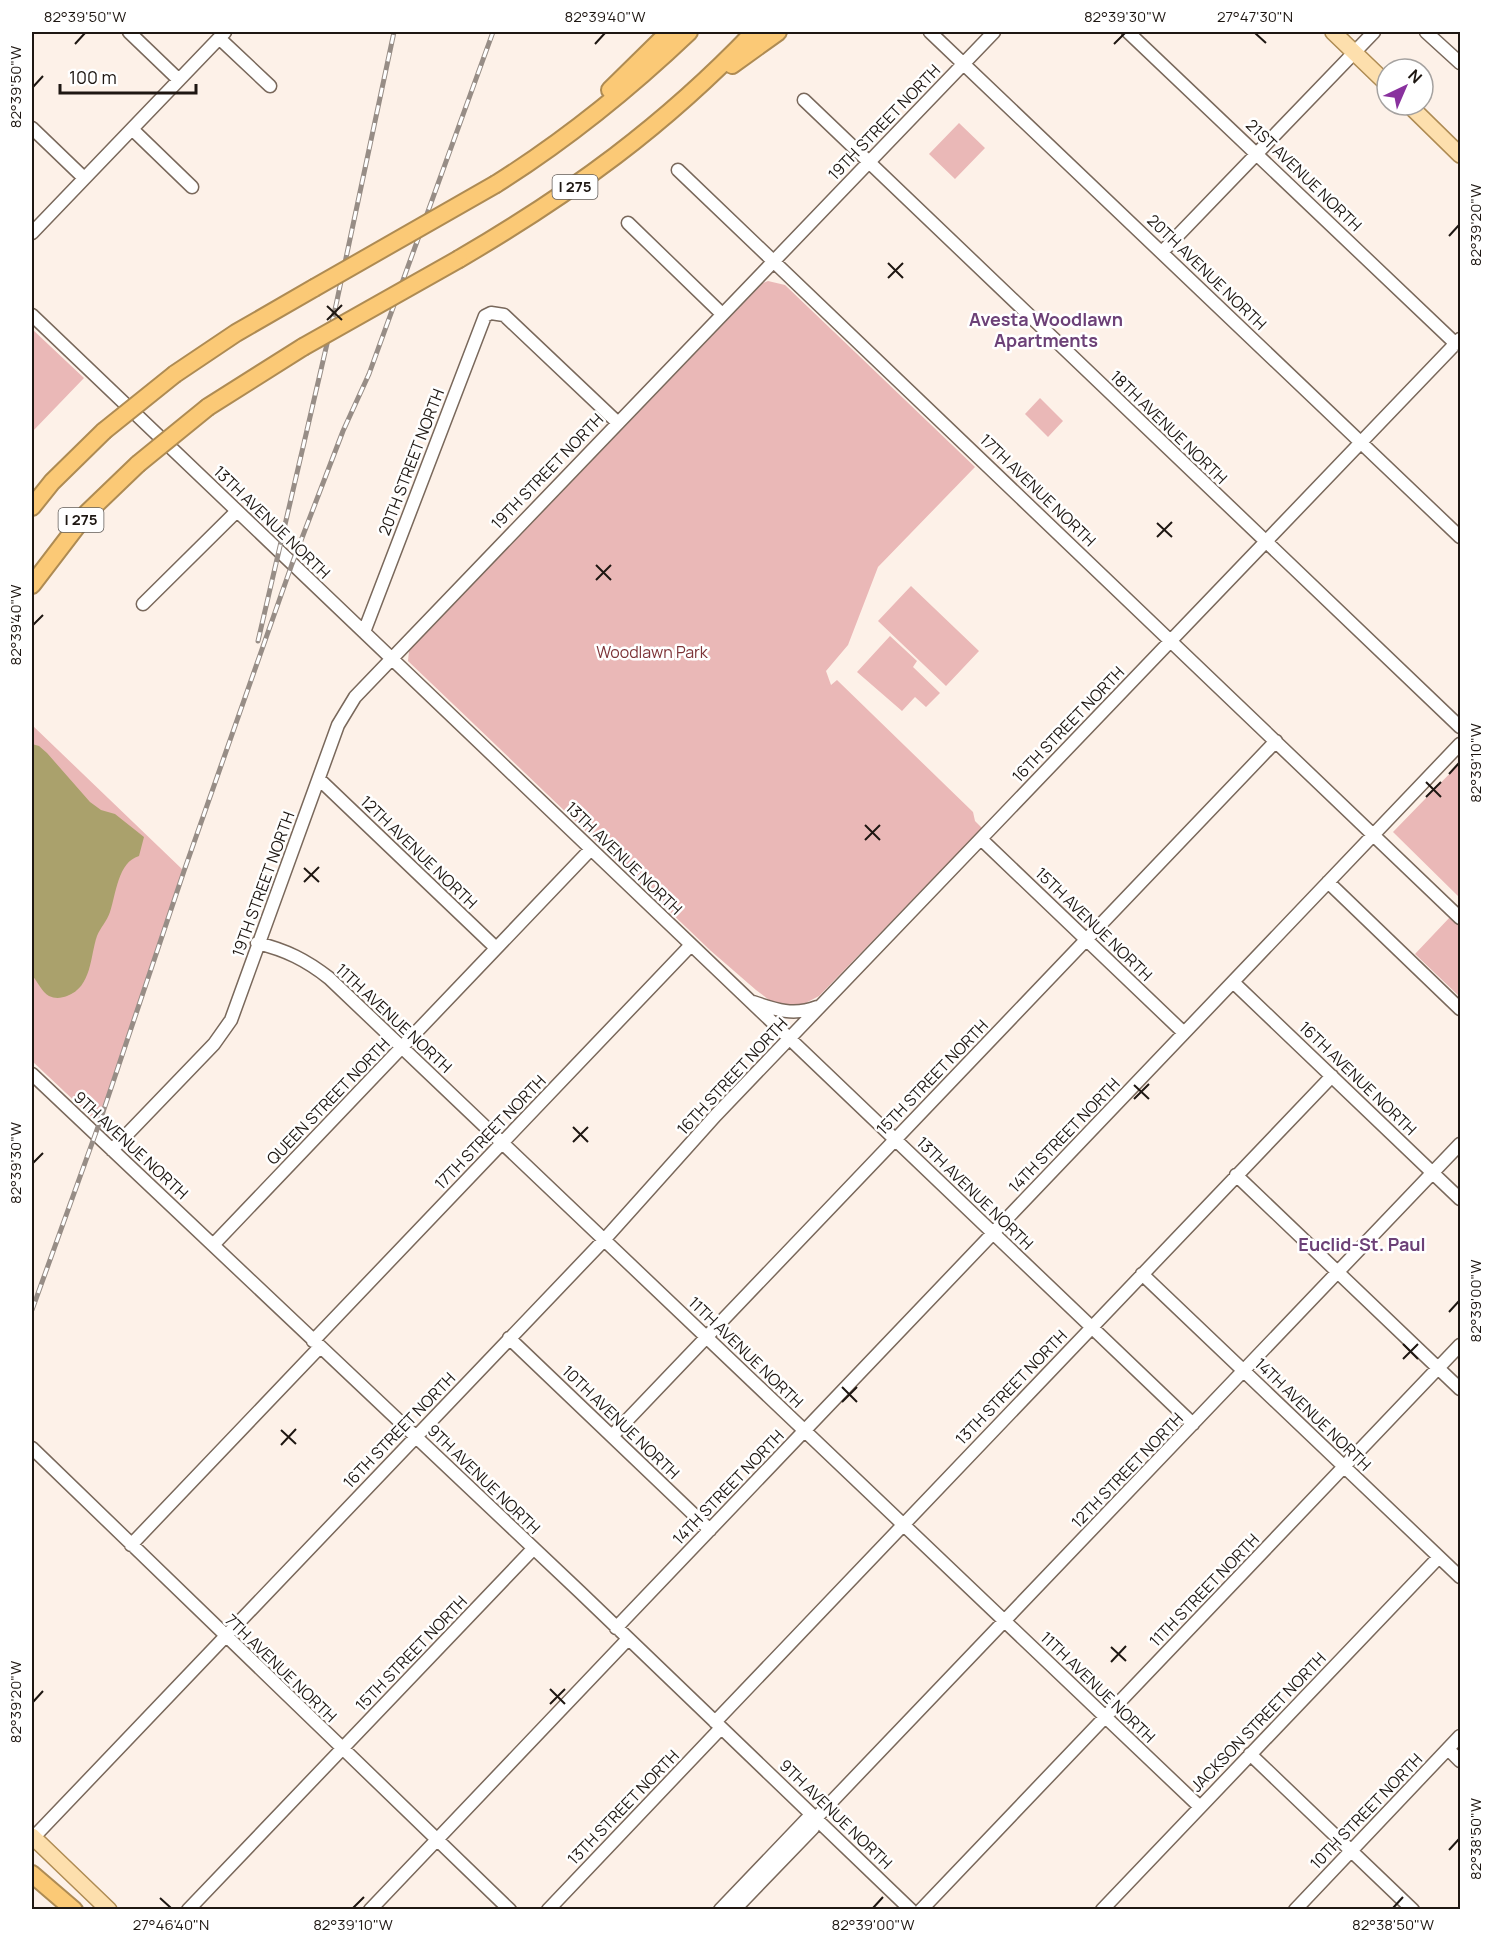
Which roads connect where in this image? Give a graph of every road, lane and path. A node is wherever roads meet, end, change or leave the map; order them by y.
1 (129, 32) edge
2 (669, 32) edge
3 (689, 32) edge
4 (754, 32) edge
5 (778, 32) edge
6 (930, 32) edge
7 (994, 32) edge
8 (1128, 32) edge
9 (1331, 32) edge
10 (1374, 32) edge
11 (1426, 32) edge
12 (222, 35) edge
13 (1354, 52) junction
14 (1461, 63) edge
15 (963, 64) junction
16 (1375, 72) edge
17 (179, 80) junction
18 (270, 86) dead end
19 (804, 100) dead end
20 (680, 102) junction
21 (1422, 117) edge
22 (32, 128) edge
23 (132, 129) junction
24 (1256, 152) junction
25 (1461, 154) edge
26 (532, 161) junction
27 (867, 163) junction
28 (678, 170) dead end
29 (84, 178) junction
30 (192, 187) dead end
31 (628, 223) dead end
32 (32, 233) edge
33 (1162, 252) junction
34 (773, 260) junction
35 (721, 313) junction
36 (32, 315) edge
37 (1458, 341) edge
38 (616, 422) junction
39 (1361, 442) junction
40 (32, 507) edge
41 (237, 511) junction
42 (1461, 537) edge
43 (1266, 542) junction
44 (32, 585) edge
45 (143, 604) dead end
46 (364, 632) junction
47 (1171, 641) junction
48 (391, 658) junction
49 (1461, 727) edge
50 (1276, 741) junction
51 (1461, 744) edge
52 (319, 779) junction
53 (1374, 835) junction
54 (981, 839) junction
55 (591, 849) junction
56 (1328, 882) junction
57 (1461, 918) edge
58 (1086, 940) junction
59 (257, 943) junction
60 (691, 945) junction
61 (496, 948) junction
62 (1233, 982) junction
63 (750, 1001) junction
64 (821, 1005) junction
65 (1461, 1009) edge
66 (1184, 1033) junction
67 (789, 1039) junction
68 (401, 1048) junction
69 (32, 1074) edge
70 (1332, 1076) junction
71 (895, 1140) junction
72 (502, 1143) junction
73 (1461, 1144) edge
74 (112, 1150) junction
75 (1433, 1173) junction
76 (1236, 1175) junction
77 (1461, 1199) edge
78 (993, 1233) junction
79 (604, 1240) junction
80 (213, 1245) junction
81 (1338, 1272) junction
82 (1143, 1274) junction
83 (1091, 1327) junction
84 (510, 1338) junction
85 (706, 1338) junction
86 (316, 1344) junction
87 (1461, 1345) edge
88 (1438, 1368) junction
89 (1244, 1371) junction
90 (1461, 1389) edge
91 (1193, 1424) junction
92 (805, 1431) junction
93 (416, 1436) junction
94 (612, 1436) junction
95 (32, 1448) edge
96 (1344, 1467) junction
97 (903, 1524) junction
98 (710, 1530) junction
99 (131, 1545) junction
100 (533, 1549) junction
101 (1439, 1557) junction
102 (1461, 1577) edge
103 (1005, 1621) junction
104 (616, 1628) junction
105 (225, 1636) junction
106 (628, 1639) junction
107 (1105, 1717) junction
108 (718, 1725) junction
109 (1461, 1736) edge
110 (342, 1749) junction
111 (1448, 1749) junction
112 (1250, 1754) junction
113 (1461, 1761) edge
114 (1200, 1807) junction
115 (816, 1818) junction
116 (32, 1837) edge
117 (436, 1840) junction
118 (1351, 1850) junction
119 (32, 1874) edge
120 (1110, 1907) edge
121 (74, 1910) edge
122 (109, 1910) edge
123 (188, 1910) edge
124 (370, 1910) edge
125 (510, 1910) edge
126 (548, 1910) edge
127 (720, 1910) edge
128 (735, 1910) edge
129 (911, 1910) edge
130 (921, 1910) edge
131 (1294, 1910) edge
132 (1413, 1910) edge

1 - 17 street
2 - 26 highway
3 - 26 highway, I 275
4 - 20 highway, I 275
5 - 20 highway
6 - 15 street, 20TH AVENUE NORTH
7 - 15 street, 19TH STREET NORTH
8 - 24 street, 21ST AVENUE NORTH
9 - 13 main road
10 - 13 street
11 - 14 street
12 - 17 street
12 - 18 street
13 - 16 main road
13 - 24 street
15 - 27 street, 19TH STREET NORTH
15 - 33 street, 20TH AVENUE NORTH
17 - 23 street
19 - 27 street, 18TH AVENUE NORTH
20 - 44 highway, I 275, bridge
21 - 25 main road
22 - 29 street
23 - 29 street
23 - 30 street
24 - 33 street
24 - 37 street, 21ST AVENUE NORTH
26 - 40 highway, I 275, bridge
27 - 34 street, 19TH STREET NORTH
27 - 43 street, 18TH AVENUE NORTH
28 - 34 street, 17TH AVENUE NORTH
29 - 32 street
31 - 35 street
33 - 39 street, 20TH AVENUE NORTH
34 - 35 street, 19TH STREET NORTH
34 - 47 street, 17TH AVENUE NORTH
35 - 38 street, 19TH STREET NORTH
36 - 41 street, 13TH AVENUE NORTH
37 - 39 street, 16TH STREET NORTH
38 - 46 street, 20TH STREET NORTH
38 - 48 street, 19TH STREET NORTH
39 - 42 street, 20TH AVENUE NORTH
39 - 43 street, 16TH STREET NORTH
41 - 45 street
41 - 46 street, 13TH AVENUE NORTH
43 - 47 street, 16TH STREET NORTH
43 - 49 street, 18TH AVENUE NORTH
46 - 48 street, 13TH AVENUE NORTH
47 - 50 street, 17TH AVENUE NORTH
47 - 54 street, 16TH STREET NORTH
48 - 52 street, 19TH STREET NORTH
48 - 55 street, 13TH AVENUE NORTH
50 - 53 street, 17TH AVENUE NORTH
50 - 58 street, 15TH STREET NORTH
51 - 53 street, 14TH STREET NORTH
52 - 59 street, 19TH STREET NORTH
52 - 61 street, 12TH AVENUE NORTH
53 - 56 street, 14TH STREET NORTH
53 - 57 street, 17TH AVENUE NORTH
54 - 58 street, 15TH AVENUE NORTH
54 - 64 street, 16TH STREET NORTH
55 - 60 street, 13TH AVENUE NORTH
55 - 61 street, QUEEN STREET NORTH
56 - 62 street, 14TH STREET NORTH
56 - 65 street
58 - 66 street, 15TH AVENUE NORTH
58 - 71 street, 15TH STREET NORTH
59 - 68 street, 11TH AVENUE NORTH
59 - 74 street, 19TH STREET NORTH
60 - 63 street, 13TH AVENUE NORTH
60 - 72 street, 17TH STREET NORTH
61 - 68 street, QUEEN STREET NORTH
62 - 66 street, 14TH STREET NORTH
62 - 70 street, 16TH AVENUE NORTH
63 - 64 street
63 - 67 street, 13TH AVENUE NORTH
64 - 67 street, 16TH STREET NORTH
66 - 78 street, 14TH STREET NORTH
67 - 71 street, 13TH AVENUE NORTH
67 - 79 street, 16TH STREET NORTH
68 - 72 street, 11TH AVENUE NORTH
68 - 80 street, QUEEN STREET NORTH
69 - 74 street, 9TH AVENUE NORTH
70 - 75 street, 16TH AVENUE NORTH
70 - 76 street, 13TH STREET NORTH
71 - 78 street, 13TH AVENUE NORTH
71 - 85 street, 15TH STREET NORTH
72 - 79 street, 11TH AVENUE NORTH
72 - 86 street, 17TH STREET NORTH
73 - 75 street, 12TH STREET NORTH
74 - 80 street, 9TH AVENUE NORTH
75 - 77 street, 16TH AVENUE NORTH
75 - 81 street, 12TH STREET NORTH
76 - 81 street
76 - 82 street, 13TH STREET NORTH
78 - 83 street, 13TH AVENUE NORTH
78 - 92 street, 14TH STREET NORTH
79 - 84 street, 16TH STREET NORTH
79 - 85 street, 11TH AVENUE NORTH
80 - 86 street, 9TH AVENUE NORTH
81 - 88 street
81 - 89 street, 12TH STREET NORTH
82 - 83 street, 13TH STREET NORTH
82 - 89 street, 14TH AVENUE NORTH
83 - 91 street, 13TH AVENUE NORTH
83 - 97 street, 13TH STREET NORTH
84 - 93 street, 16TH STREET NORTH
84 - 94 street, 10TH AVENUE NORTH
85 - 92 street, 11TH AVENUE NORTH
85 - 94 street, 15TH STREET NORTH
86 - 93 street, 9TH AVENUE NORTH
86 - 99 street, 17TH STREET NORTH
87 - 88 street, 11TH STREET NORTH
88 - 90 street
88 - 96 street, 11TH STREET NORTH
89 - 91 street, 12TH STREET NORTH
89 - 96 street, 14TH AVENUE NORTH
91 - 103 street, 12TH STREET NORTH
92 - 97 street, 11TH AVENUE NORTH
92 - 98 street, 14TH STREET NORTH
93 - 100 street, 9TH AVENUE NORTH
93 - 105 street, 16TH STREET NORTH
94 - 98 street, 10TH AVENUE NORTH
95 - 99 street, 7TH AVENUE NORTH
96 - 101 street, 14TH AVENUE NORTH
96 - 107 street, 11TH STREET NORTH
97 - 103 street, 11TH AVENUE NORTH
97 - 108 street, 13TH STREET NORTH
98 - 104 street, 14TH STREET NORTH
99 - 105 street, 7TH AVENUE NORTH
100 - 104 street, 9TH AVENUE NORTH
100 - 110 street, 15TH STREET NORTH
101 - 102 street, 14TH AVENUE NORTH
101 - 112 street, JACKSON STREET NORTH
103 - 107 street, 11TH AVENUE NORTH
103 - 115 street, 12TH STREET NORTH
104 - 106 street, 9TH AVENUE NORTH
105 - 110 street, 7TH AVENUE NORTH
105 - 116 street, 16TH STREET NORTH
106 - 108 street, 9TH AVENUE NORTH
106 - 117 street
107 - 114 street, 11TH AVENUE NORTH
107 - 130 street, 11TH STREET NORTH
108 - 115 street, 9TH AVENUE NORTH
108 - 126 street, 13TH STREET NORTH
109 - 111 street, 10TH STREET NORTH
110 - 117 street, 7TH AVENUE NORTH
110 - 123 street, 15TH STREET NORTH
111 - 113 street
111 - 118 street, 10TH STREET NORTH
112 - 114 street, JACKSON STREET NORTH
112 - 118 street
114 - 120 street, JACKSON STREET NORTH
115 - 127 street, 12TH STREET NORTH
115 - 128 street, 12TH STREET NORTH
115 - 129 street, 9TH AVENUE NORTH
116 - 122 main road
117 - 124 street
117 - 125 street, 7TH AVENUE NORTH
118 - 131 street, 10TH STREET NORTH
118 - 132 street
119 - 121 highway

